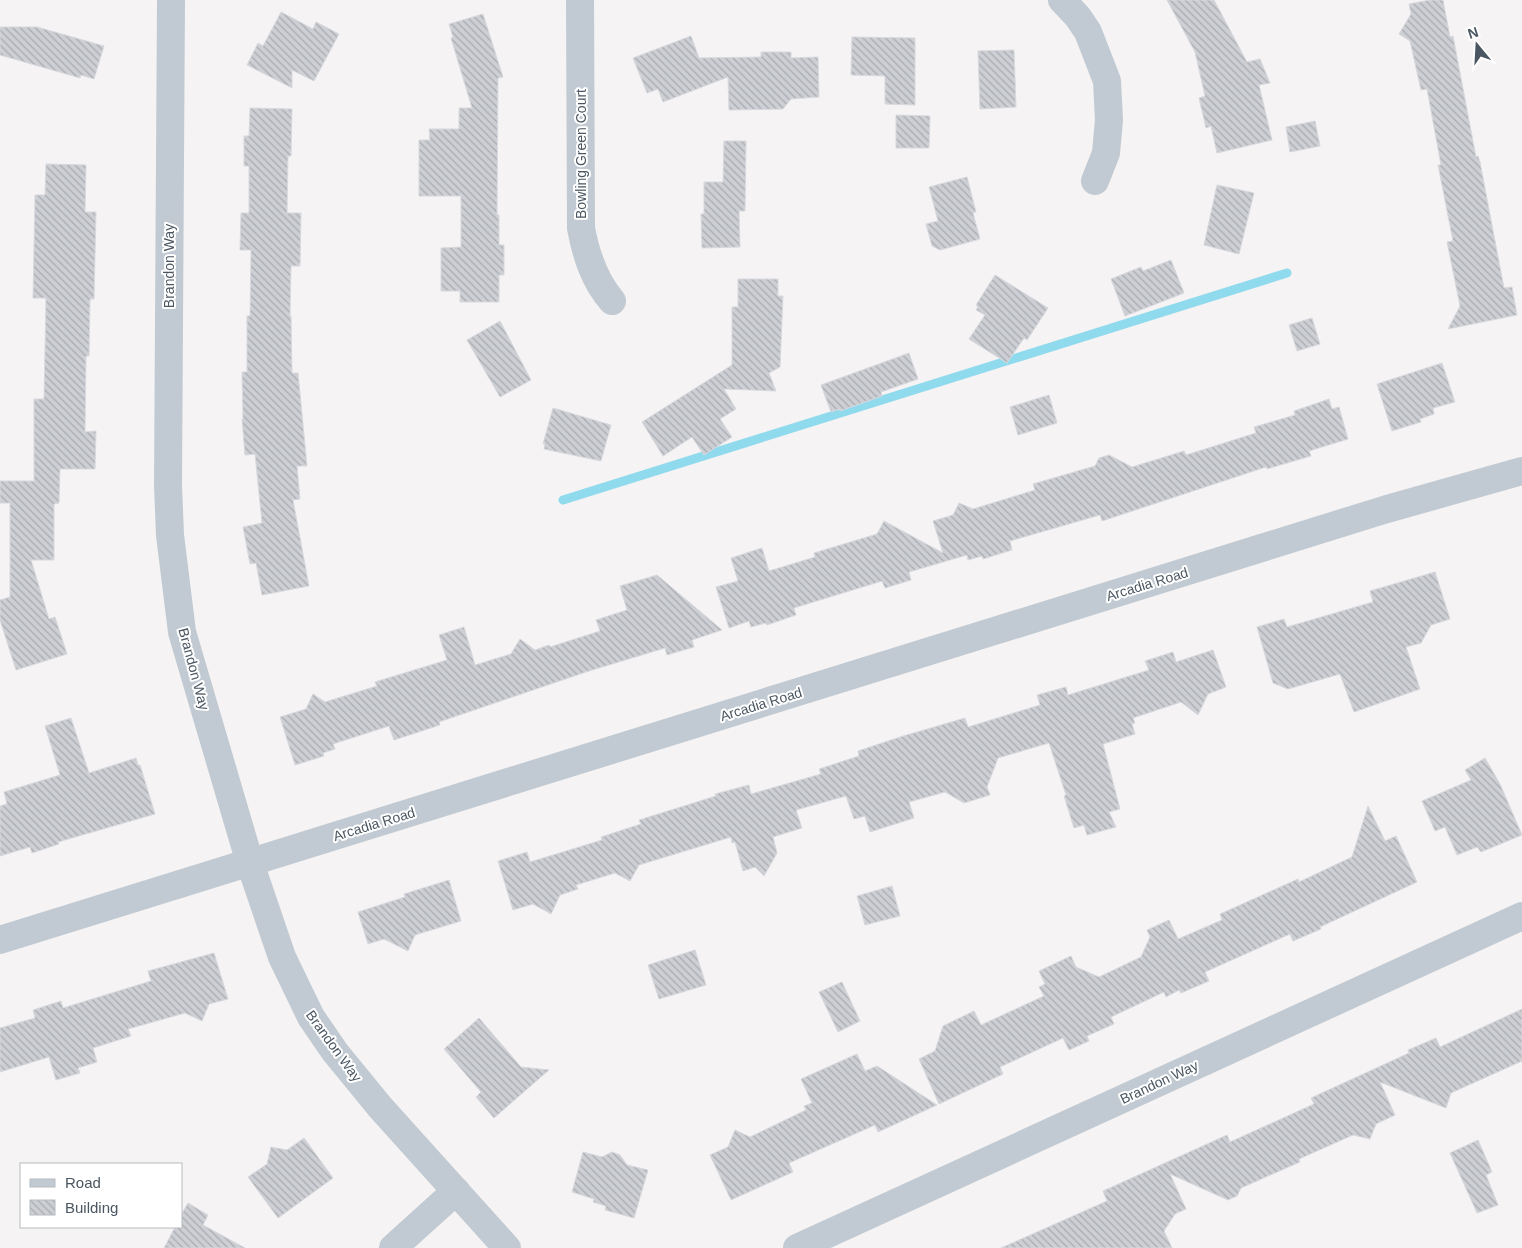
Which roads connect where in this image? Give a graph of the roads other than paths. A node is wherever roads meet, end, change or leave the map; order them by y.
1 (171, 0) edge
2 (580, 0) edge
3 (1062, 0) edge
4 (1095, 182) dead end
5 (612, 301) dead end
6 (1522, 471) edge
7 (250, 863) junction
8 (1522, 916) edge
9 (0, 940) edge
10 (456, 1191) junction
11 (393, 1248) edge
12 (507, 1248) edge
13 (796, 1248) edge

1 - 7 street, Brandon Way
2 - 5 street, Bowling Green Court
3 - 4 street
6 - 7 street, Arcadia Road
7 - 9 street, Arcadia Road
7 - 10 street, Brandon Way
8 - 13 street, Brandon Way
10 - 11 street
10 - 12 street, Brandon Way

